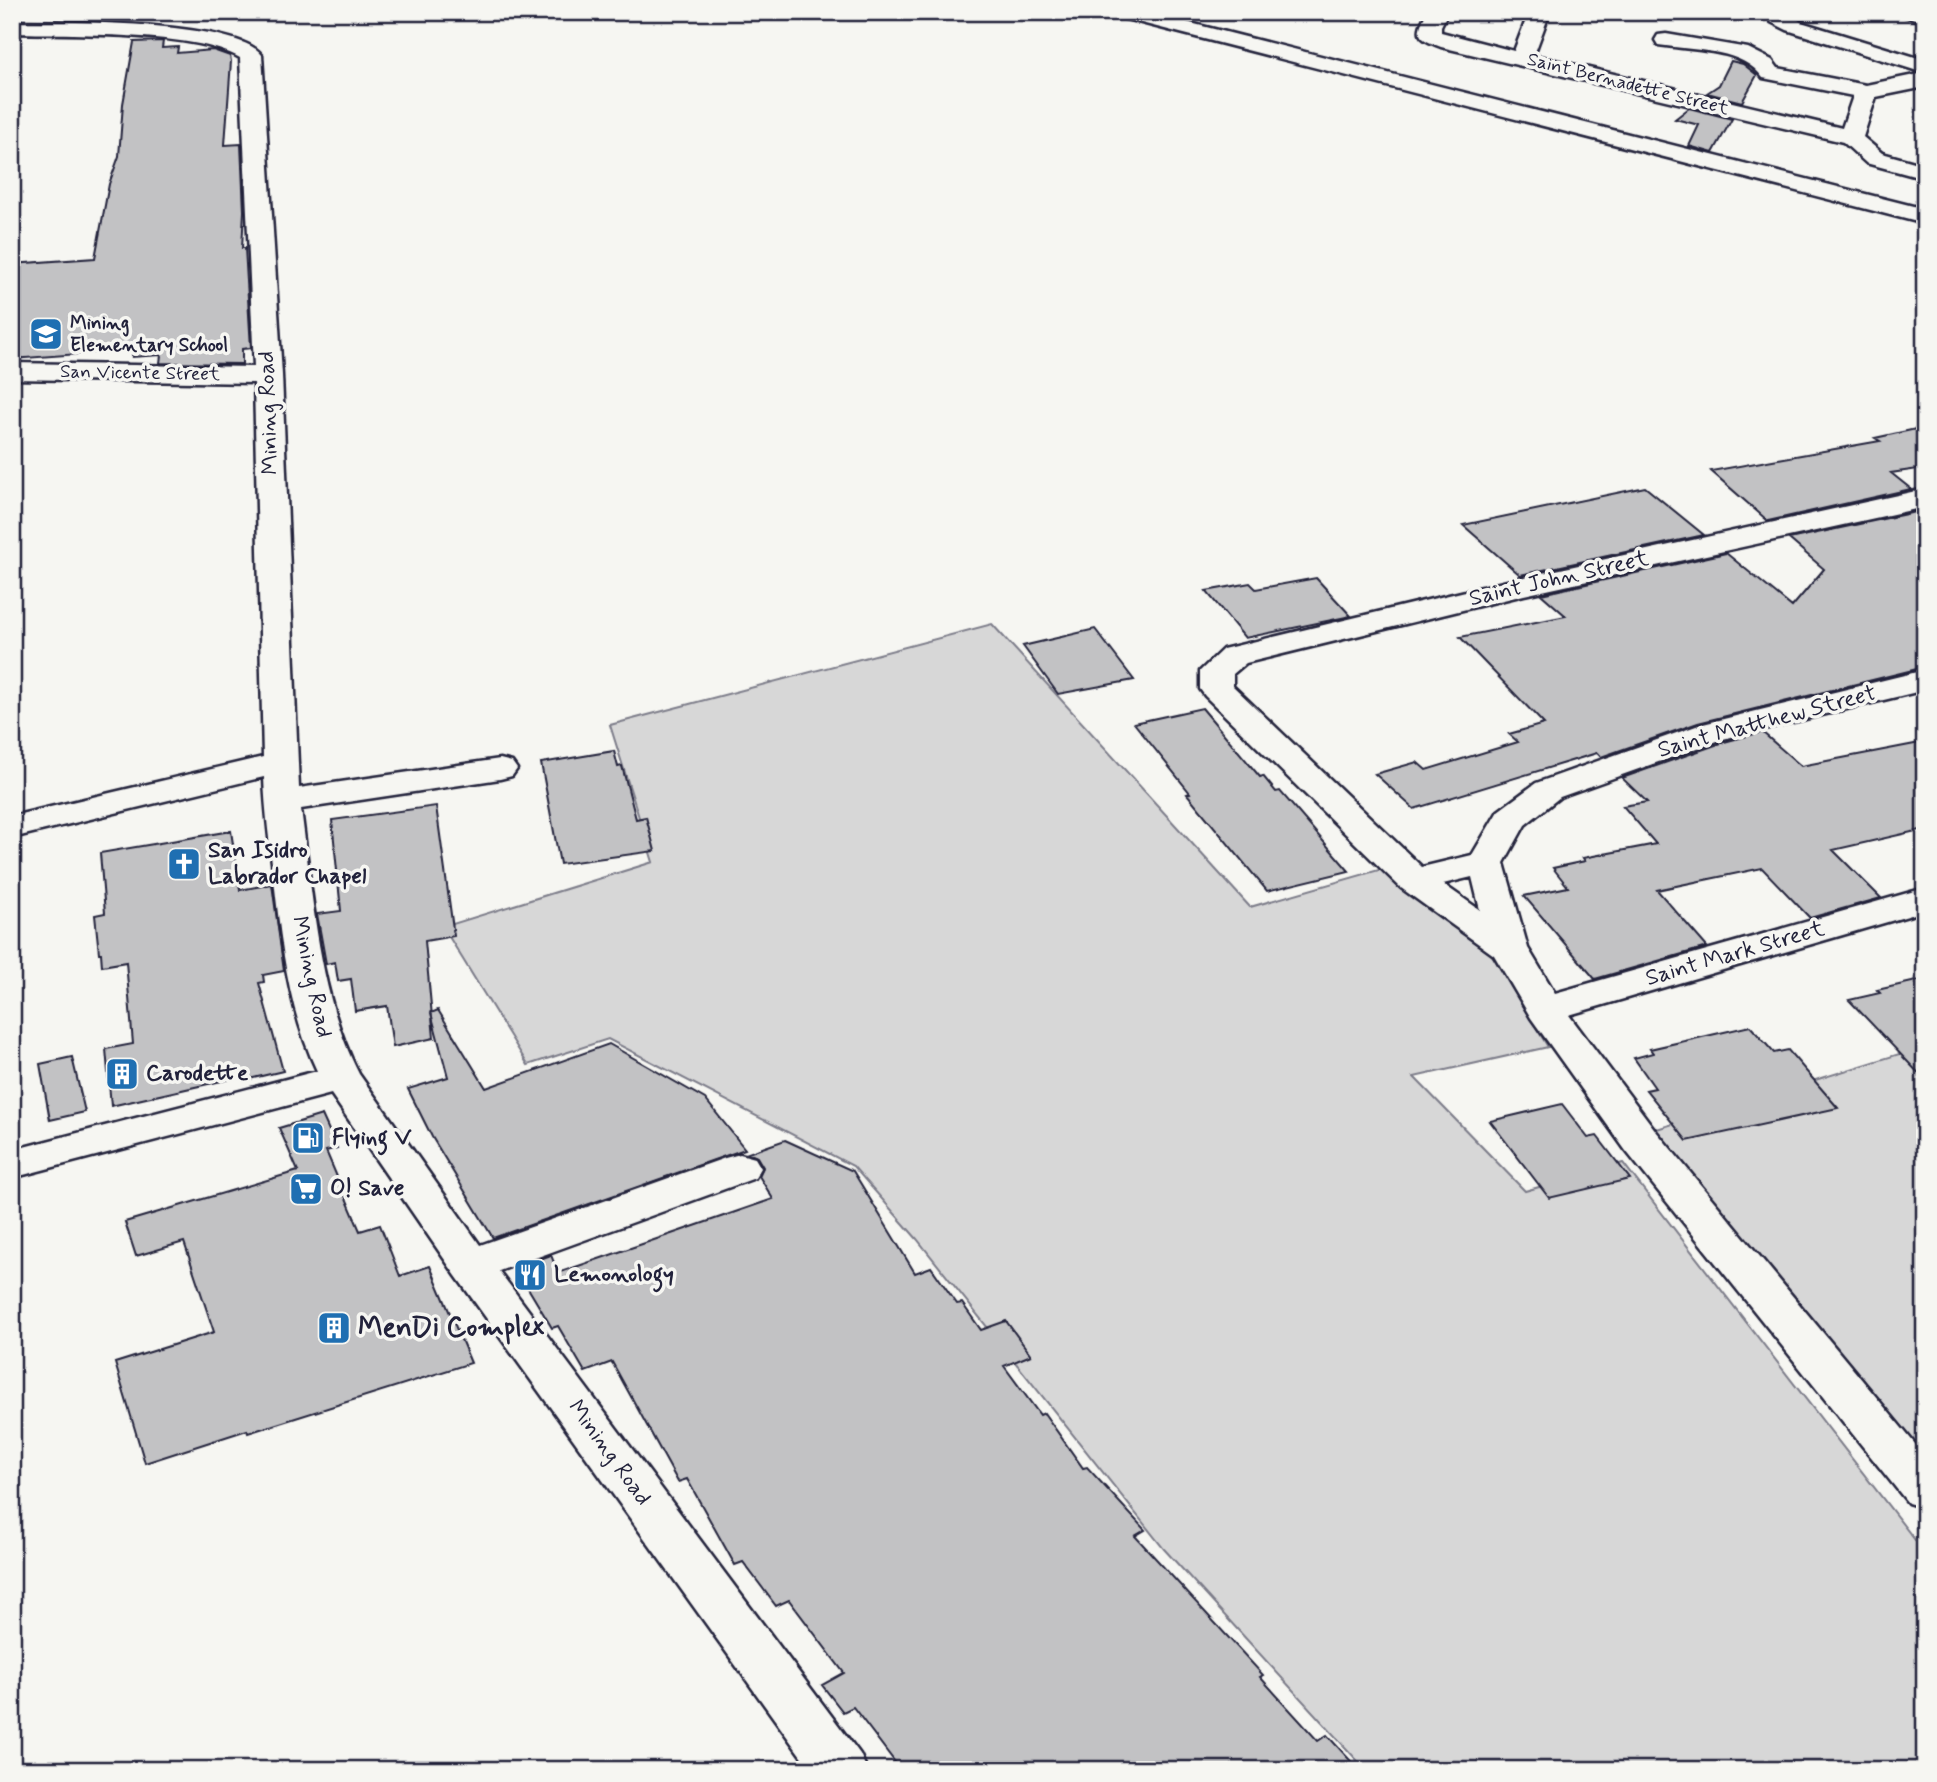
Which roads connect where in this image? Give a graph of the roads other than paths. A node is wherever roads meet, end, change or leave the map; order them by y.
1 (1121, 12) edge
2 (1438, 12) edge
3 (1540, 12) edge
4 (1776, 12) edge
5 (12, 27) edge
6 (1522, 58) junction
7 (1925, 67) edge
8 (1770, 73) junction
9 (1925, 80) edge
10 (1639, 87) junction
11 (1866, 92) junction
12 (1756, 115) junction
13 (1850, 137) junction
14 (1925, 172) edge
15 (1925, 217) edge
16 (12, 371) edge
17 (268, 375) junction
18 (1925, 498) edge
19 (1925, 680) edge
20 (280, 763) junction
21 (500, 769) dead end
22 (282, 802) junction
23 (12, 827) edge
24 (1486, 863) junction
25 (1414, 880) junction
26 (1925, 899) edge
27 (1509, 948) junction
28 (1545, 1009) junction
29 (341, 1078) junction
30 (12, 1164) edge
31 (740, 1168) dead end
32 (471, 1265) junction
33 (1925, 1490) edge
34 (841, 1770) edge

1 - 15 street
2 - 6 street, Saint Bernadette Street
3 - 6 street
4 - 7 street
5 - 17 street, Mining Road
6 - 10 street, Saint Bernadette Street
8 - 10 street
8 - 11 street
8 - 12 street
9 - 11 street
10 - 12 street, Saint Bernadette Street
11 - 13 street
12 - 13 street, Saint Bernadette Street
13 - 14 street
16 - 17 street, San Vicente Street
17 - 20 street, Mining Road
18 - 25 street, Saint John Street
19 - 24 street, Saint Matthew Street
20 - 22 street, Mining Road
20 - 23 street
21 - 22 street
22 - 29 street, Mining Road
24 - 25 street
24 - 27 street
25 - 27 street
26 - 28 street, Saint Mark Street
27 - 28 street
28 - 33 street
29 - 30 street
29 - 32 street, Mining Road
31 - 32 street
32 - 34 street, Mining Road

